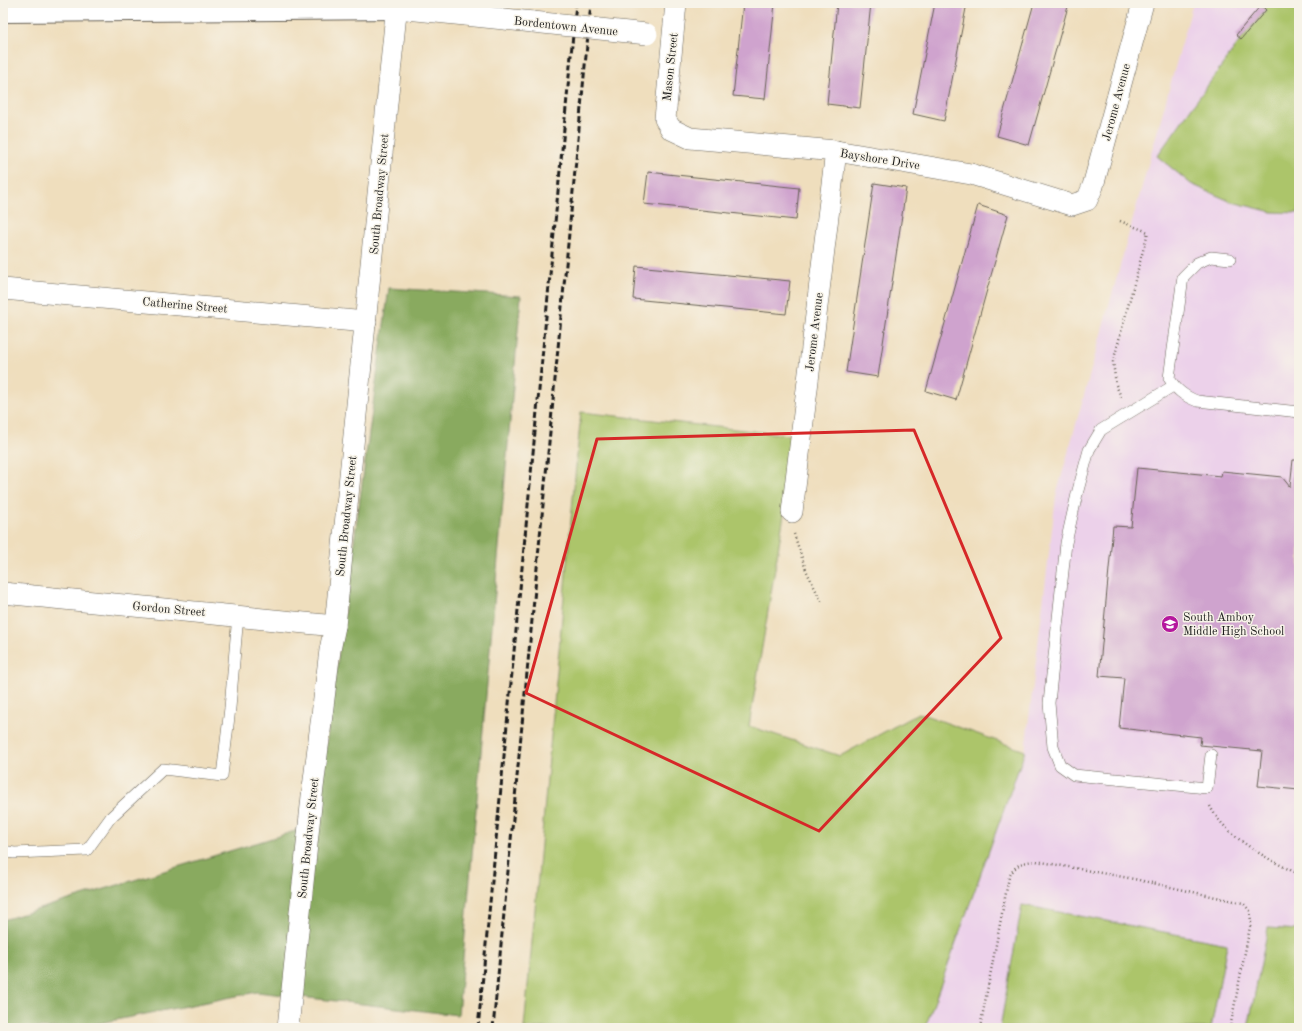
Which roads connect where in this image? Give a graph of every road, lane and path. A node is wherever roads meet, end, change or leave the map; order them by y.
1 (676, 3) edge
2 (1143, 3) edge
3 (397, 5) edge
4 (3, 11) edge
5 (673, 37) junction
6 (671, 129) joint
7 (836, 151) junction
8 (1087, 200) joint
9 (1120, 221) dead end
10 (1230, 259) dead end
11 (3, 289) edge
12 (366, 322) junction
13 (1173, 386) junction
14 (1122, 399) dead end
15 (1299, 412) edge
16 (792, 512) joint
17 (3, 593) edge
18 (822, 603) dead end
19 (238, 615) junction
20 (335, 626) junction
21 (1212, 755) dead end
22 (1207, 788) junction
23 (3, 851) edge
24 (1299, 874) edge
25 (288, 1028) edge
26 (980, 1028) edge
27 (1230, 1028) edge

1 - 5 street, Mason Street
2 - 8 street, Jerome Avenue
3 - 4 street, Bordentown Avenue
3 - 5 street, Bordentown Avenue, bridge
3 - 12 street, South Broadway Street
5 - 6 street, Mason Street
6 - 7 street, Bayshore Drive
7 - 8 street, Bayshore Drive
7 - 16 street, Jerome Avenue
9 - 14 path
10 - 13 lane
11 - 12 street, Catherine Street
12 - 20 street, South Broadway Street
13 - 15 lane
13 - 22 lane
16 - 18 path
17 - 19 street, Gordon Street
19 - 20 street, Gordon Street
19 - 23 lane
20 - 25 street, South Broadway Street
21 - 22 lane
22 - 24 path
26 - 27 path

